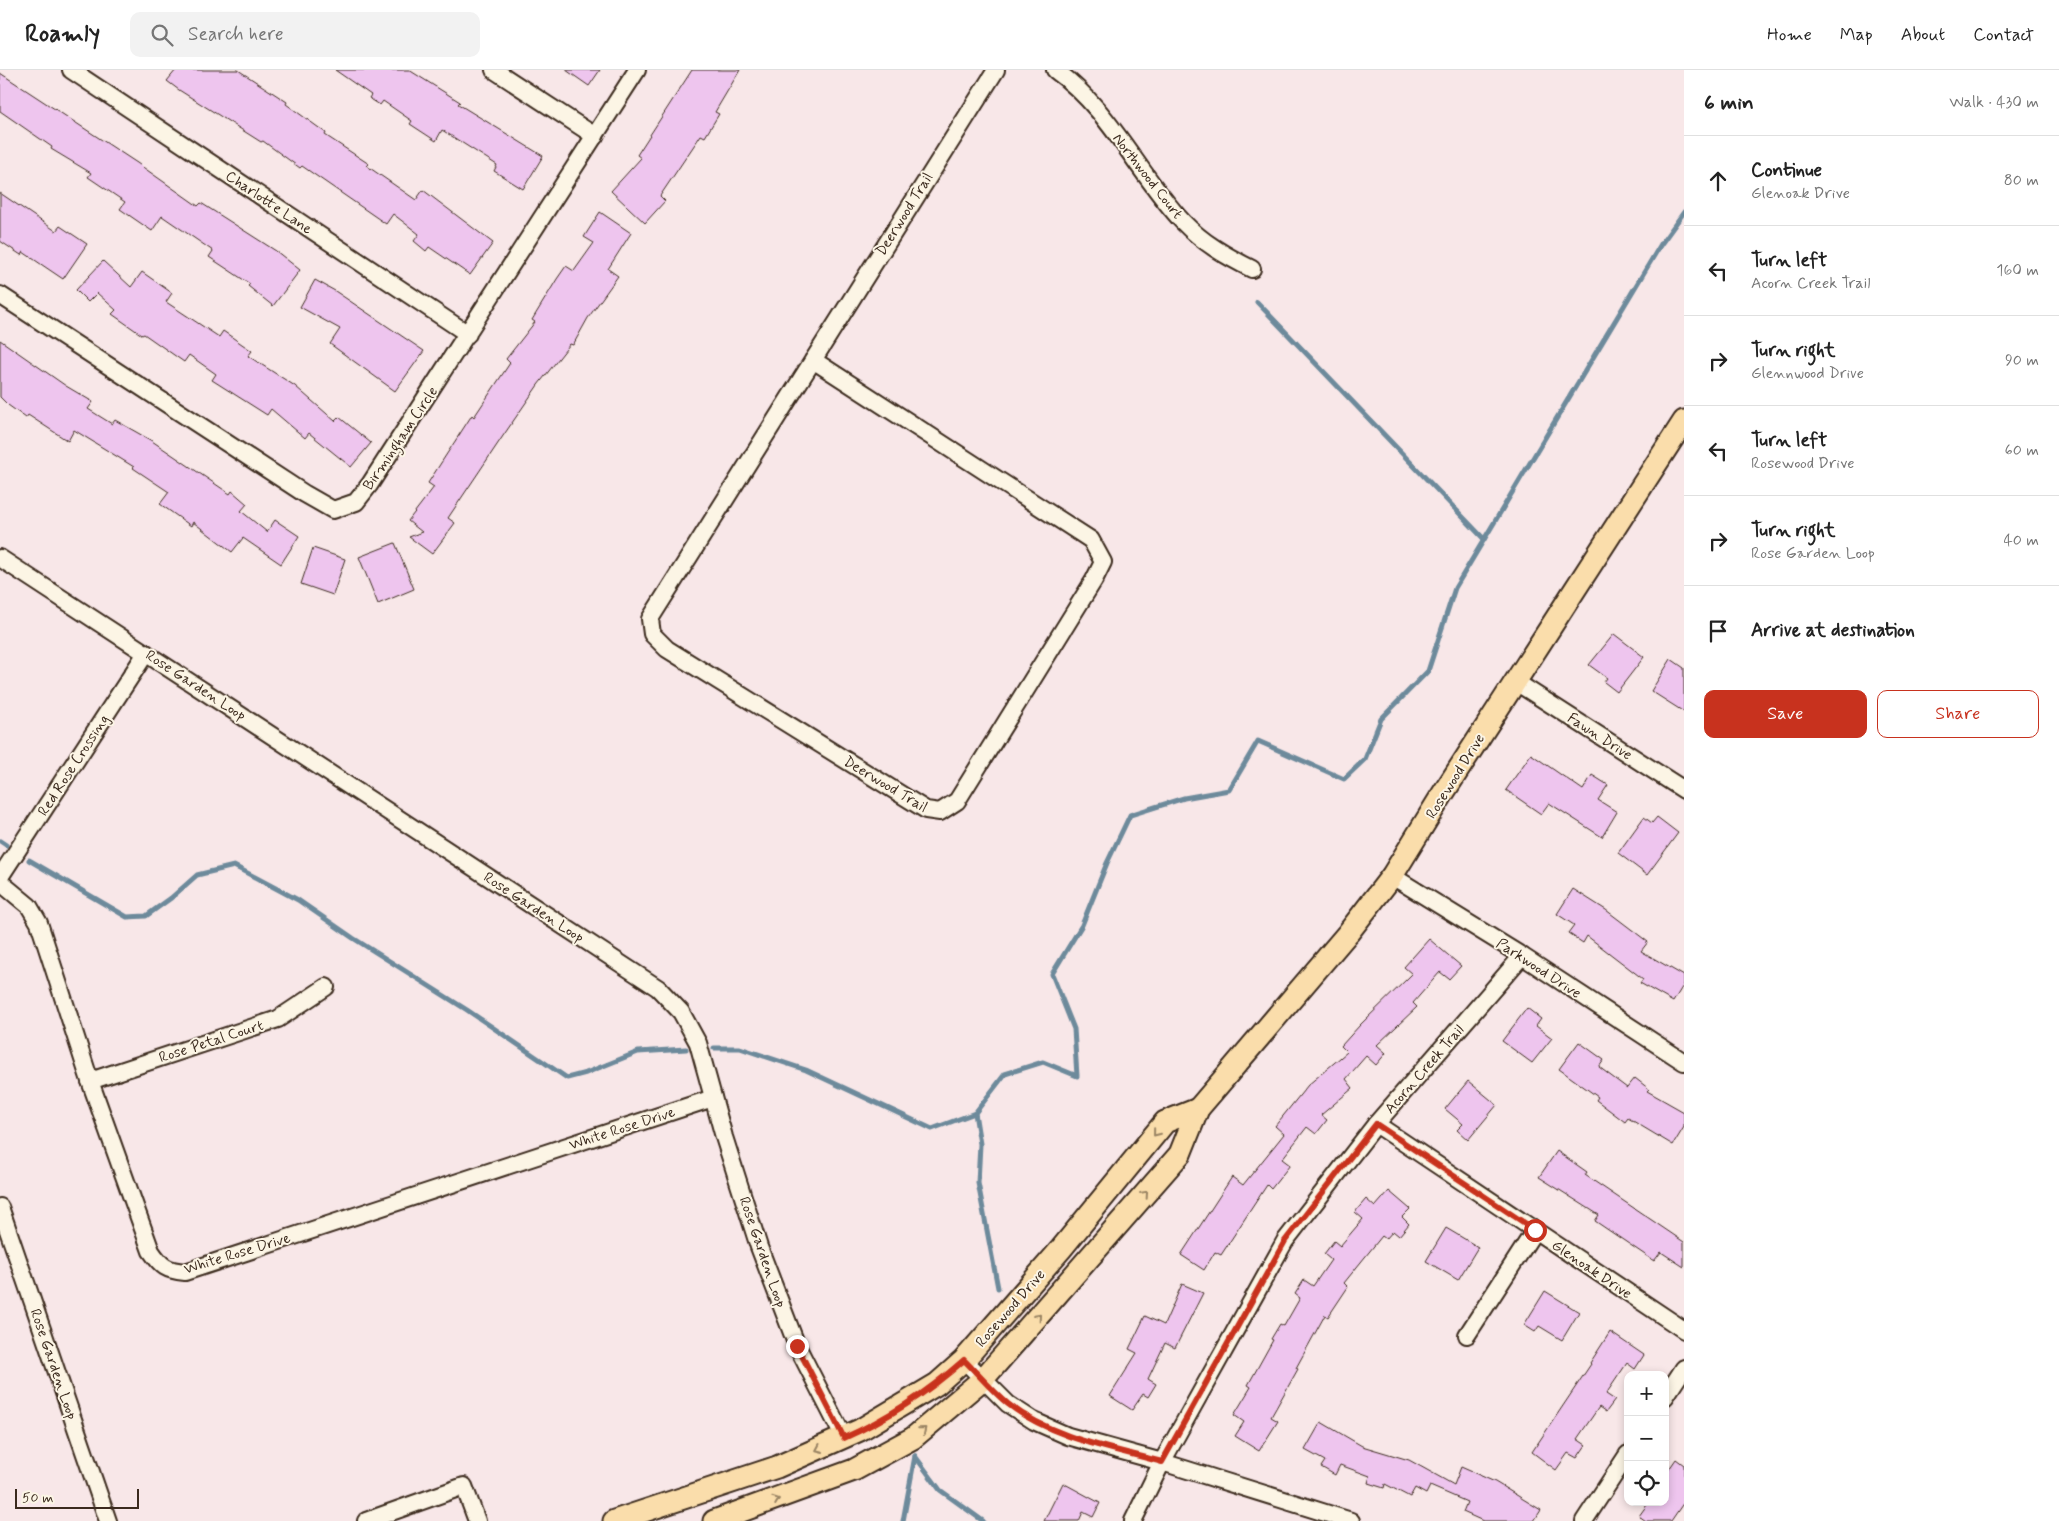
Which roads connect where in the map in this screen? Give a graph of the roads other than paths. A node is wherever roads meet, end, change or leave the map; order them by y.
1 (71, 70) edge
2 (494, 70) edge
3 (637, 70) edge
4 (996, 70) edge
5 (1055, 70) edge
6 (595, 136) junction
7 (1252, 269) dead end
8 (0, 295) edge
9 (468, 334) junction
10 (813, 360) junction
11 (1684, 421) edge
12 (0, 558) edge
13 (146, 653) junction
14 (1516, 682) junction
15 (1684, 790) edge
16 (1392, 876) junction
17 (0, 877) edge
18 (0, 882) edge
19 (1522, 956) junction
20 (326, 988) dead end
21 (1684, 1062) edge
22 (90, 1081) junction
23 (713, 1098) junction
24 (1198, 1109) junction
25 (1376, 1124) junction
26 (0, 1207) edge
27 (1535, 1230) junction
28 (1684, 1330) edge
29 (1467, 1335) dead end
30 (964, 1360) junction
31 (1684, 1368) edge
32 (983, 1379) junction
33 (1669, 1391) edge
34 (844, 1438) junction
35 (1624, 1460) edge
36 (1162, 1462) junction
37 (108, 1521) edge
38 (366, 1521) edge
39 (477, 1521) edge
40 (614, 1521) edge
41 (714, 1521) edge
42 (1133, 1521) edge
43 (1351, 1521) edge
44 (1584, 1521) edge

1 - 9 street, Charlotte Lane
2 - 6 street
3 - 6 street, Birmingham Circle
4 - 10 street, Deerwood Trail
5 - 7 street, Northwood Court
6 - 9 street, Birmingham Circle
8 - 9 street, Birmingham Circle
10 - 10 street, Deerwood Trail
11 - 14 main road, Rosewood Drive
12 - 13 street, Rose Garden Loop
13 - 17 street, Red Rose Crossing
13 - 23 street, Rose Garden Loop
14 - 15 street, Fawn Drive
14 - 16 main road, Rosewood Drive
16 - 19 street, Parkwood Drive
16 - 24 main road, Rosewood Drive
18 - 22 street, White Rose Drive
19 - 21 street, Parkwood Drive
19 - 25 street, Acorn Creek Trail
20 - 22 street, Rose Petal Court
22 - 23 street, White Rose Drive
23 - 34 street, Rose Garden Loop
24 -> 30 main road, Rosewood Drive
32 -> 24 main road, Rosewood Drive
25 - 27 street, Glenoak Drive
25 - 36 street, Acorn Creek Trail
26 - 37 street, Rose Garden Loop
27 - 28 street, Glenoak Drive
27 - 29 street
30 - 32 street
30 - 34 main road, Rosewood Drive
31 - 33 street
32 - 36 street
41 -> 32 main road, Rosewood Drive
34 -> 40 main road, Rosewood Drive
35 - 44 street
36 - 42 street, Acorn Creek Trail
36 - 43 street
38 - 39 street

